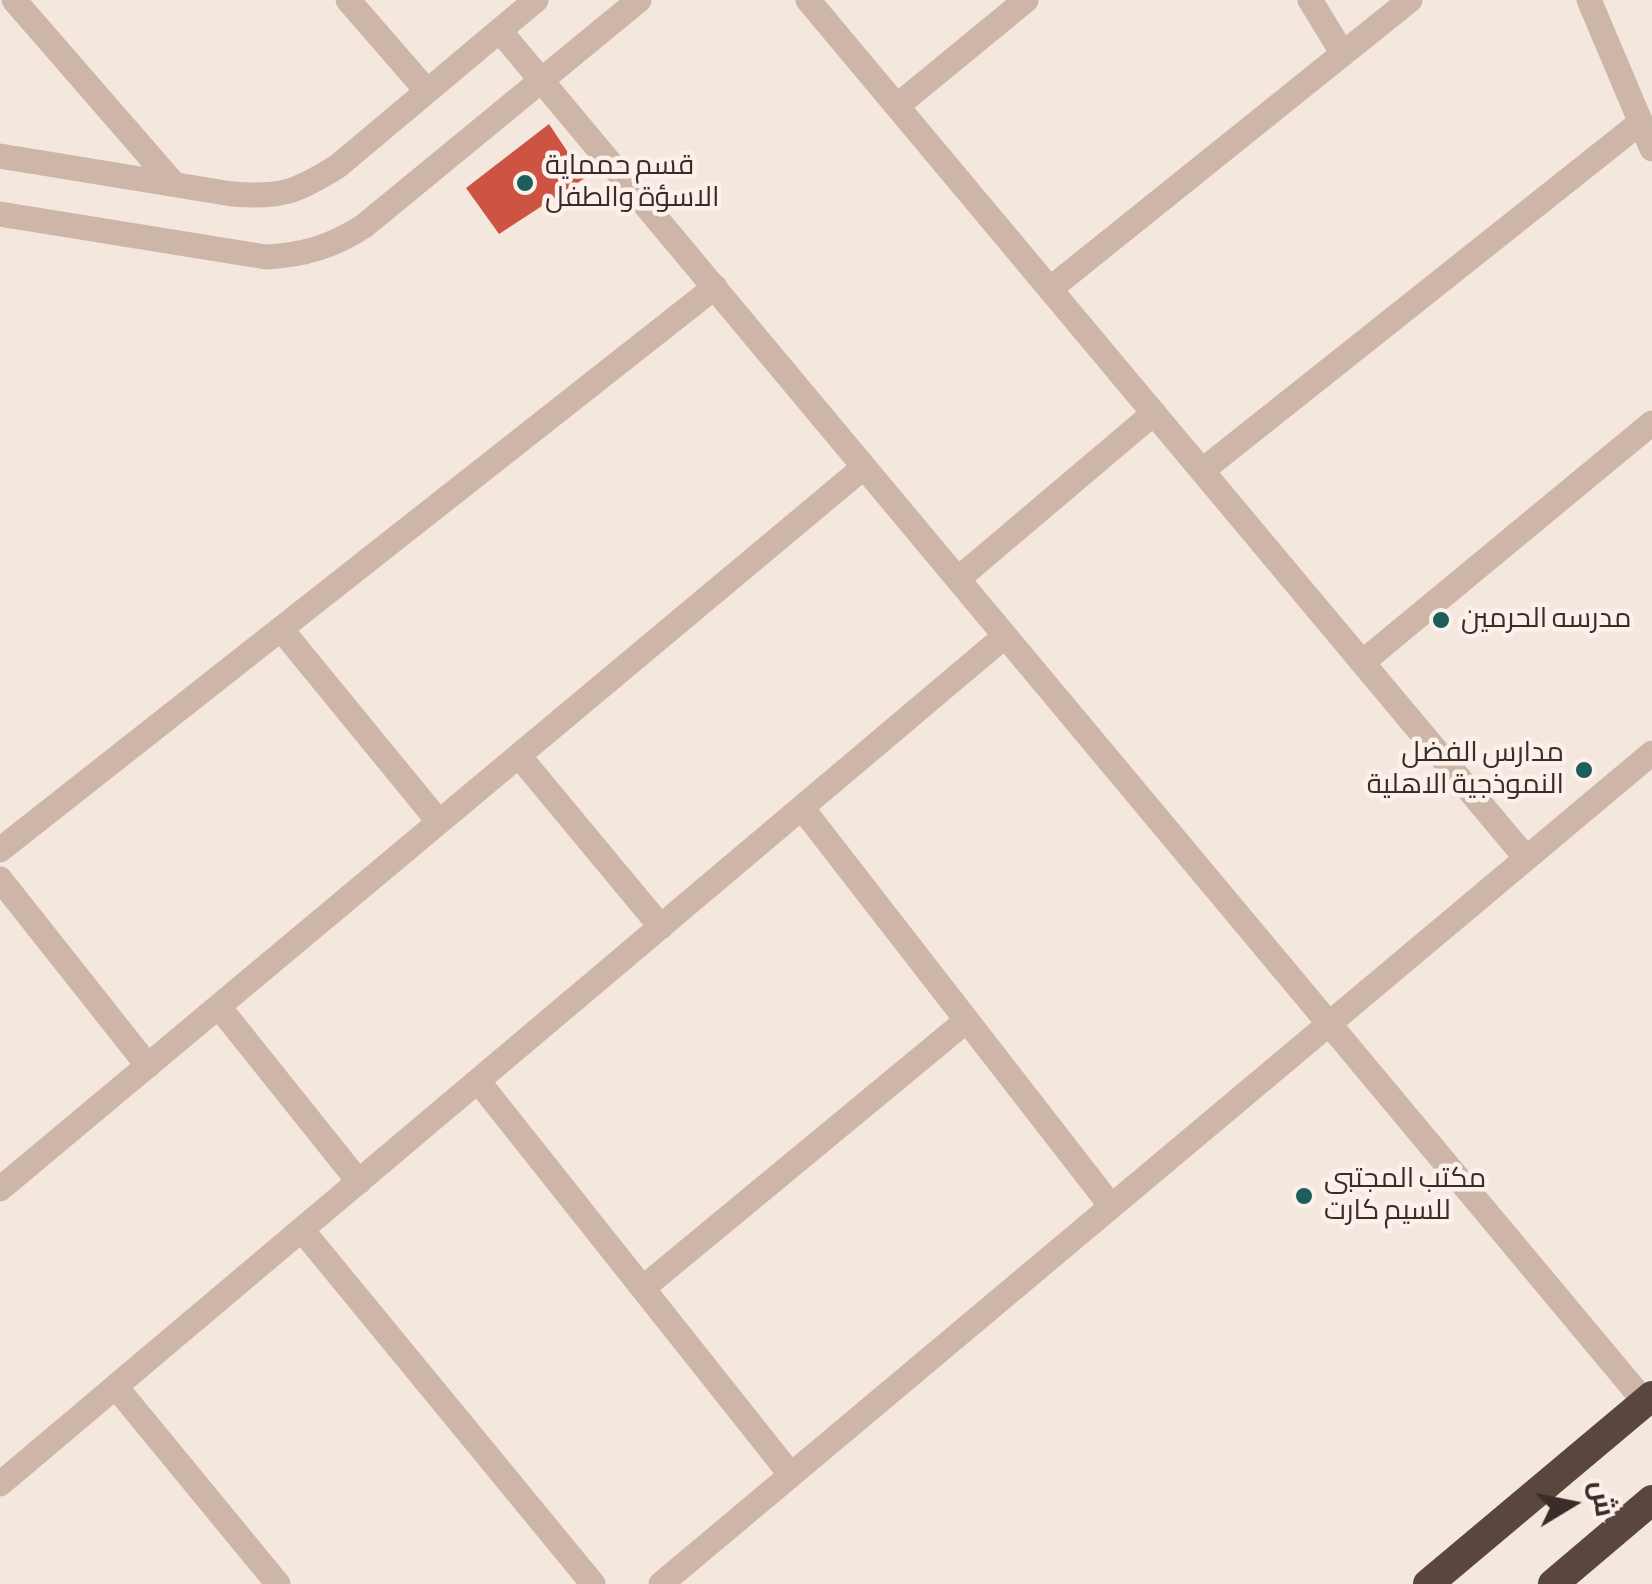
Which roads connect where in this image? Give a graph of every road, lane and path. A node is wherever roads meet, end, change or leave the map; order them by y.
1 (14, 0) edge
2 (348, 0) edge
3 (536, 0) edge
4 (640, 0) edge
5 (808, 0) edge
6 (1026, 0) edge
7 (1310, 0) edge
8 (1410, 0) edge
9 (1590, 0) edge
10 (500, 30) junction
11 (1343, 54) junction
12 (541, 80) junction
13 (427, 91) junction
14 (897, 106) junction
15 (1641, 122) junction
16 (1652, 149) edge
17 (0, 156) edge
18 (173, 183) junction
19 (0, 214) edge
20 (714, 287) junction
21 (1050, 289) junction
22 (1154, 412) junction
23 (1652, 423) edge
24 (864, 468) junction
25 (1203, 470) junction
26 (958, 579) junction
27 (281, 629) junction
28 (1006, 636) junction
29 (1364, 661) junction
30 (1652, 753) edge
31 (519, 756) junction
32 (802, 808) junction
33 (440, 822) junction
34 (0, 850) edge
35 (1526, 858) junction
36 (3, 888) edge
37 (661, 927) junction
38 (219, 1006) junction
39 (966, 1020) junction
40 (1329, 1024) junction
41 (148, 1066) junction
42 (478, 1081) junction
43 (359, 1182) junction
44 (0, 1189) edge
45 (1111, 1206) junction
46 (302, 1230) junction
47 (643, 1288) junction
48 (116, 1387) junction
49 (1648, 1400) edge
50 (791, 1476) junction
51 (0, 1484) edge
52 (1652, 1500) edge
53 (278, 1584) edge
54 (592, 1584) edge
55 (661, 1584) edge
56 (1428, 1584) edge
57 (1552, 1584) edge

1 - 18 street
2 - 13 street
3 - 10 street
4 - 12 street
5 - 14 street
6 - 14 street
7 - 11 street
8 - 11 street
9 - 15 street
10 - 12 street
10 - 13 street
11 - 21 street
12 - 19 street
12 - 20 street
13 - 18 street
14 - 21 street
15 - 16 street
15 - 25 street
17 - 18 street
20 - 24 street
20 - 27 street
21 - 22 street
22 - 25 street
22 - 26 street
23 - 29 street
24 - 26 street
24 - 31 street
25 - 29 street
26 - 28 street
27 - 33 street
27 - 34 street
28 - 32 street
28 - 40 street
29 - 35 street
30 - 35 street
31 - 33 street
31 - 37 street
32 - 37 street
32 - 39 street
33 - 38 street
35 - 40 street
36 - 41 street
37 - 42 street
38 - 41 street
38 - 43 street
39 - 45 street
39 - 47 street
40 - 45 street
40 - 49 street
41 - 44 street
42 - 43 street
42 - 47 street
43 - 46 street
45 - 50 street
46 - 48 street
46 - 54 street
47 - 50 street
48 - 51 street
48 - 53 street
49 - 56 highway
50 - 55 street
52 - 57 highway

